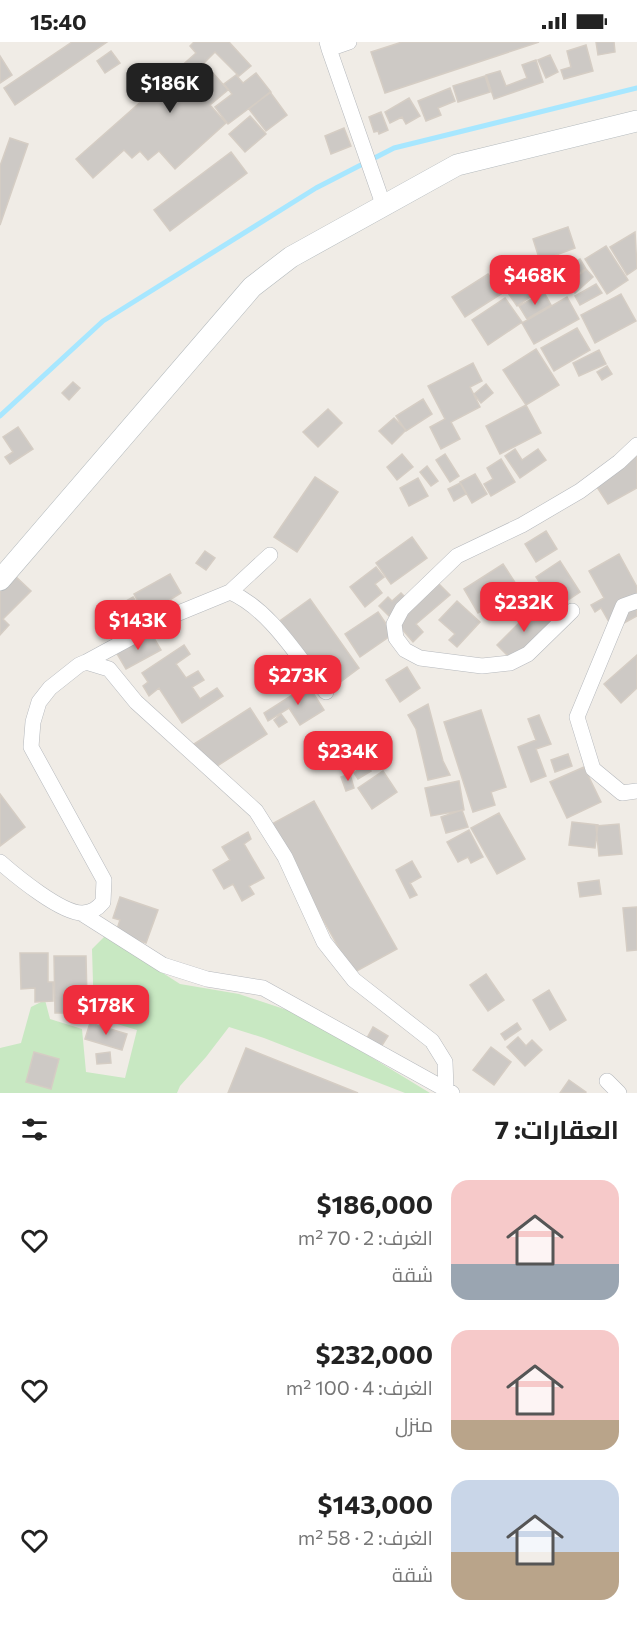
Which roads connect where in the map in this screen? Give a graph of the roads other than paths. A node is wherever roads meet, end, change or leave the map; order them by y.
1 (349, 42) edge
2 (328, 45) edge
3 (637, 121) edge
4 (383, 204) junction
5 (637, 445) edge
6 (270, 555) dead end
7 (0, 580) edge
8 (230, 592) junction
9 (637, 601) edge
10 (572, 611) dead end
11 (86, 662) junction
12 (326, 692) dead end
13 (637, 791) edge
14 (0, 862) edge
15 (81, 913) junction
16 (607, 1082) dead end
17 (449, 1091) edge
18 (619, 1093) edge

1 - 2 street
2 - 4 street
3 - 4 street
4 - 7 street
5 - 10 street
6 - 8 street
8 - 11 street
8 - 12 street
9 - 13 street
11 - 15 street
11 - 17 street
14 - 15 street
15 - 17 street
16 - 18 street

